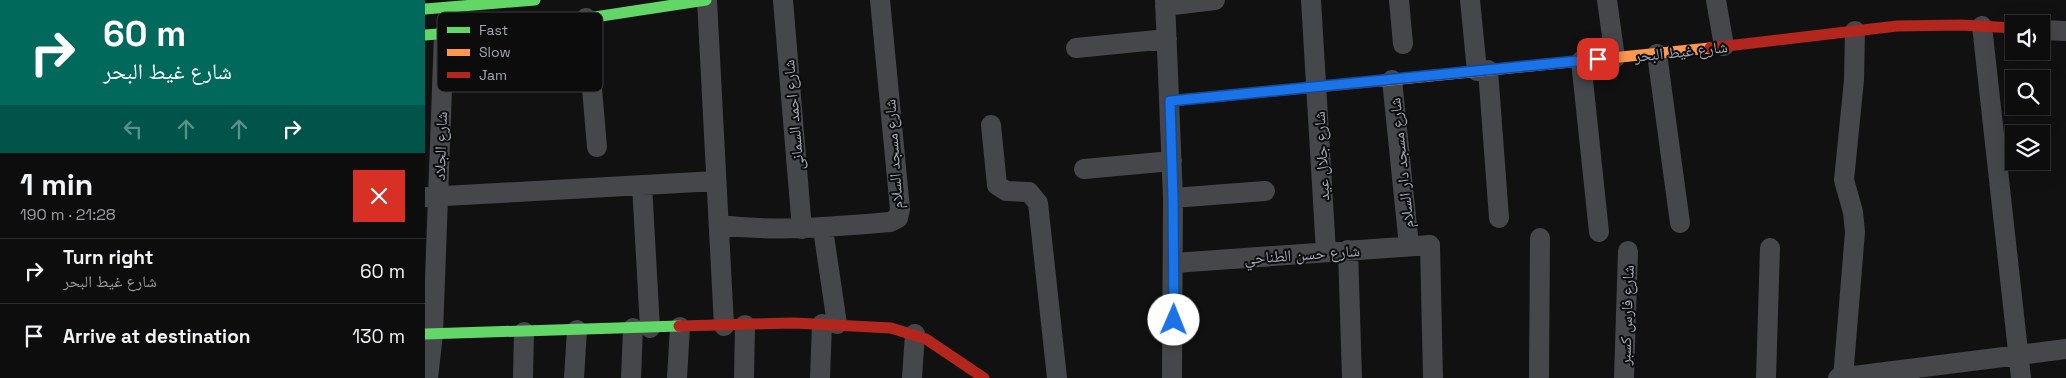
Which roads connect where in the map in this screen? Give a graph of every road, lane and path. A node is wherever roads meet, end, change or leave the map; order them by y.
1 (529, 0) edge
2 (707, 0) edge
3 (783, 0) edge
4 (880, 0) edge
5 (1215, 0) edge
6 (1311, 0) edge
7 (1399, 0) edge
8 (1470, 0) edge
9 (1607, 0) edge
10 (1716, 0) edge
11 (1165, 3) edge
12 (425, 9) edge
13 (603, 15) edge
14 (1982, 26) junction
15 (2005, 27) edge
16 (2050, 30) edge
17 (1855, 31) junction
18 (2066, 31) edge
19 (434, 35) edge
20 (1167, 39) junction
21 (1403, 44) dead end
22 (1723, 46) junction
23 (1076, 48) dead end
24 (1657, 54) junction
25 (1615, 58) junction
26 (1581, 61) junction
27 (1482, 71) junction
28 (1392, 80) junction
29 (1317, 87) junction
30 (592, 92) edge
31 (1170, 101) junction
32 (991, 125) dead end
33 (597, 147) dead end
34 (1172, 161) junction
35 (1084, 169) dead end
36 (716, 181) junction
37 (642, 185) junction
38 (1265, 192) dead end
39 (432, 196) edge
40 (1173, 198) junction
41 (1499, 218) dead end
42 (1680, 223) dead end
43 (719, 225) junction
44 (823, 229) junction
45 (802, 230) junction
46 (1599, 232) dead end
47 (1540, 238) dead end
48 (1409, 246) junction
49 (1770, 248) dead end
50 (1348, 250) junction
51 (1326, 252) junction
52 (1628, 252) dead end
53 (1174, 263) junction
54 (829, 324) junction
55 (745, 325) junction
56 (723, 326) junction
57 (680, 327) junction
58 (642, 328) junction
59 (577, 330) junction
60 (524, 332) junction
61 (429, 334) edge
62 (915, 334) junction
63 (2066, 349) edge
64 (2019, 356) junction
65 (1941, 372) edge
66 (428, 378) edge
67 (523, 378) edge
68 (575, 378) edge
69 (631, 378) edge
70 (677, 378) edge
71 (744, 378) edge
72 (820, 378) edge
73 (912, 378) edge
74 (984, 378) edge
75 (1057, 378) edge
76 (1172, 378) edge
77 (1352, 378) edge
78 (1433, 378) edge
79 (1539, 378) edge
80 (1623, 378) edge
81 (1766, 378) edge
82 (1841, 378) edge
83 (2021, 378) edge

1 - 12 street
2 - 13 street
2 - 36 street
3 - 45 street, شارع احمد السمانى
4 - 44 street, شارع مسجد السلام
5 - 11 street
6 - 29 street, شارع جلال عيد
7 - 21 street
8 - 27 street
9 - 25 street
10 - 22 street
11 - 20 street
14 - 15 street, شارع غيط البحر
14 - 17 street, شارع غيط البحر
14 - 64 street
16 - 18 street
17 - 22 street, شارع غيط البحر
17 - 82 street
19 - 39 street, شارع الجلاد
20 - 23 street
20 - 31 street
22 - 24 street, شارع غيط البحر
24 - 25 street, شارع غيط البحر
24 - 42 street
25 - 26 street, شارع غيط البحر
26 - 27 street, شارع غيط البحر
26 - 46 street
27 - 28 street, شارع غيط البحر
27 - 41 street
28 - 29 street, شارع غيط البحر
28 - 48 street, شارع مسجد دار السلام
29 - 31 street, شارع غيط البحر
29 - 51 street, شارع جلال عيد
30 - 33 street
31 - 34 street
32 - 75 street
34 - 35 street
34 - 40 street
36 - 37 street
36 - 43 street
37 - 39 street
37 - 58 street
38 - 40 street
39 - 61 street, شارع الجلاد
40 - 53 street
43 - 45 street, شارع مسجد السلام
43 - 56 street
44 - 45 street, شارع مسجد السلام
44 - 54 street
47 - 79 street
48 - 50 street, شارع حسن الطناحي
48 - 78 street, شارع حسن الطناحي
49 - 81 street
50 - 51 street, شارع حسن الطناحي
50 - 77 street
51 - 53 street, شارع حسن الطناحي
52 - 80 street, شارع فارس كسبر
53 - 76 street
54 - 55 street
54 - 62 street
54 - 72 street
55 - 56 street
55 - 71 street
56 - 57 street
57 - 58 street
57 - 70 street
58 - 59 street
58 - 69 street
59 - 60 street
59 - 68 street
60 - 61 street
60 - 67 street
61 - 66 street, شارع الجلاد
62 - 73 street
62 - 74 street
63 - 64 street
64 - 65 street
64 - 83 street
65 - 82 street

